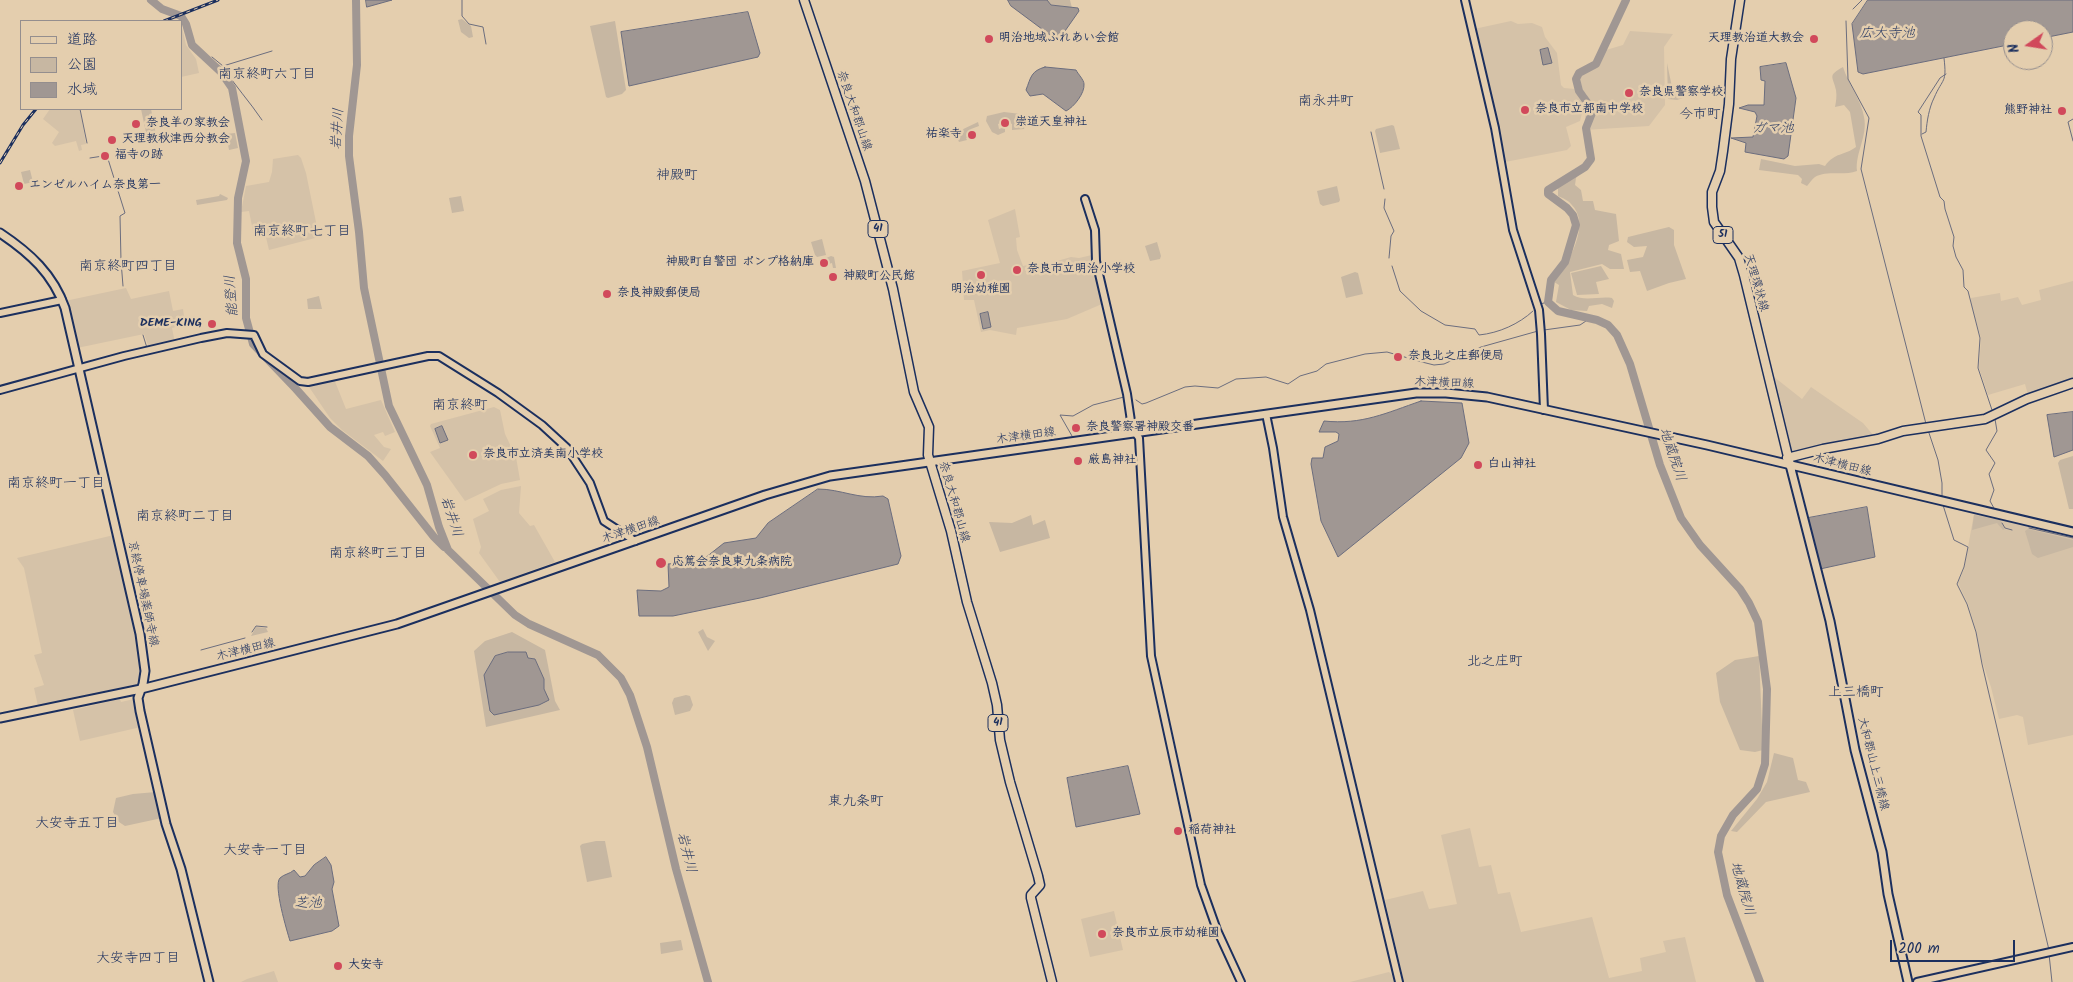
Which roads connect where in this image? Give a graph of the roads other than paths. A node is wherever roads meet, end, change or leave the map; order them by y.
1 (804, 0) edge
2 (1465, 0) edge
3 (1740, 0) edge
4 (1085, 199) dead end
5 (0, 233) edge
6 (62, 300) junction
7 (0, 312) edge
8 (79, 368) junction
9 (2073, 384) edge
10 (0, 390) edge
11 (1544, 410) junction
12 (1266, 414) junction
13 (1136, 432) junction
14 (930, 462) junction
15 (1788, 462) junction
16 (2073, 532) edge
17 (636, 541) junction
18 (141, 688) junction
19 (0, 718) edge
20 (2073, 947) edge
21 (209, 982) edge
22 (1052, 982) edge
23 (1242, 982) edge
24 (1399, 982) edge
25 (1908, 982) edge
26 (1918, 982) edge

1 - 14 main road, 奈良大和郡山線 / 41
2 - 11 street
3 - 15 main road, 天理環状線 / 51
4 - 13 street
5 - 6 main road, 京終停車場薬師寺線
6 - 7 street
6 - 8 main road, 京終停車場薬師寺線
8 - 10 street
8 - 17 street
8 - 18 main road, 京終停車場薬師寺線
9 - 15 main road
11 - 12 main road, 木津横田線
11 - 15 main road, 木津横田線
12 - 13 main road, 木津横田線
12 - 24 street
13 - 14 main road, 木津横田線
13 - 23 street
14 - 17 main road, 木津横田線
14 - 22 main road, 奈良大和郡山線 / 41
15 - 16 main road, 木津横田線
15 - 25 main road, 大和郡山上三橋線
17 - 18 main road, 木津横田線
18 - 19 main road, 木津横田線
18 - 21 main road, 京終停車場薬師寺線
20 - 26 street

